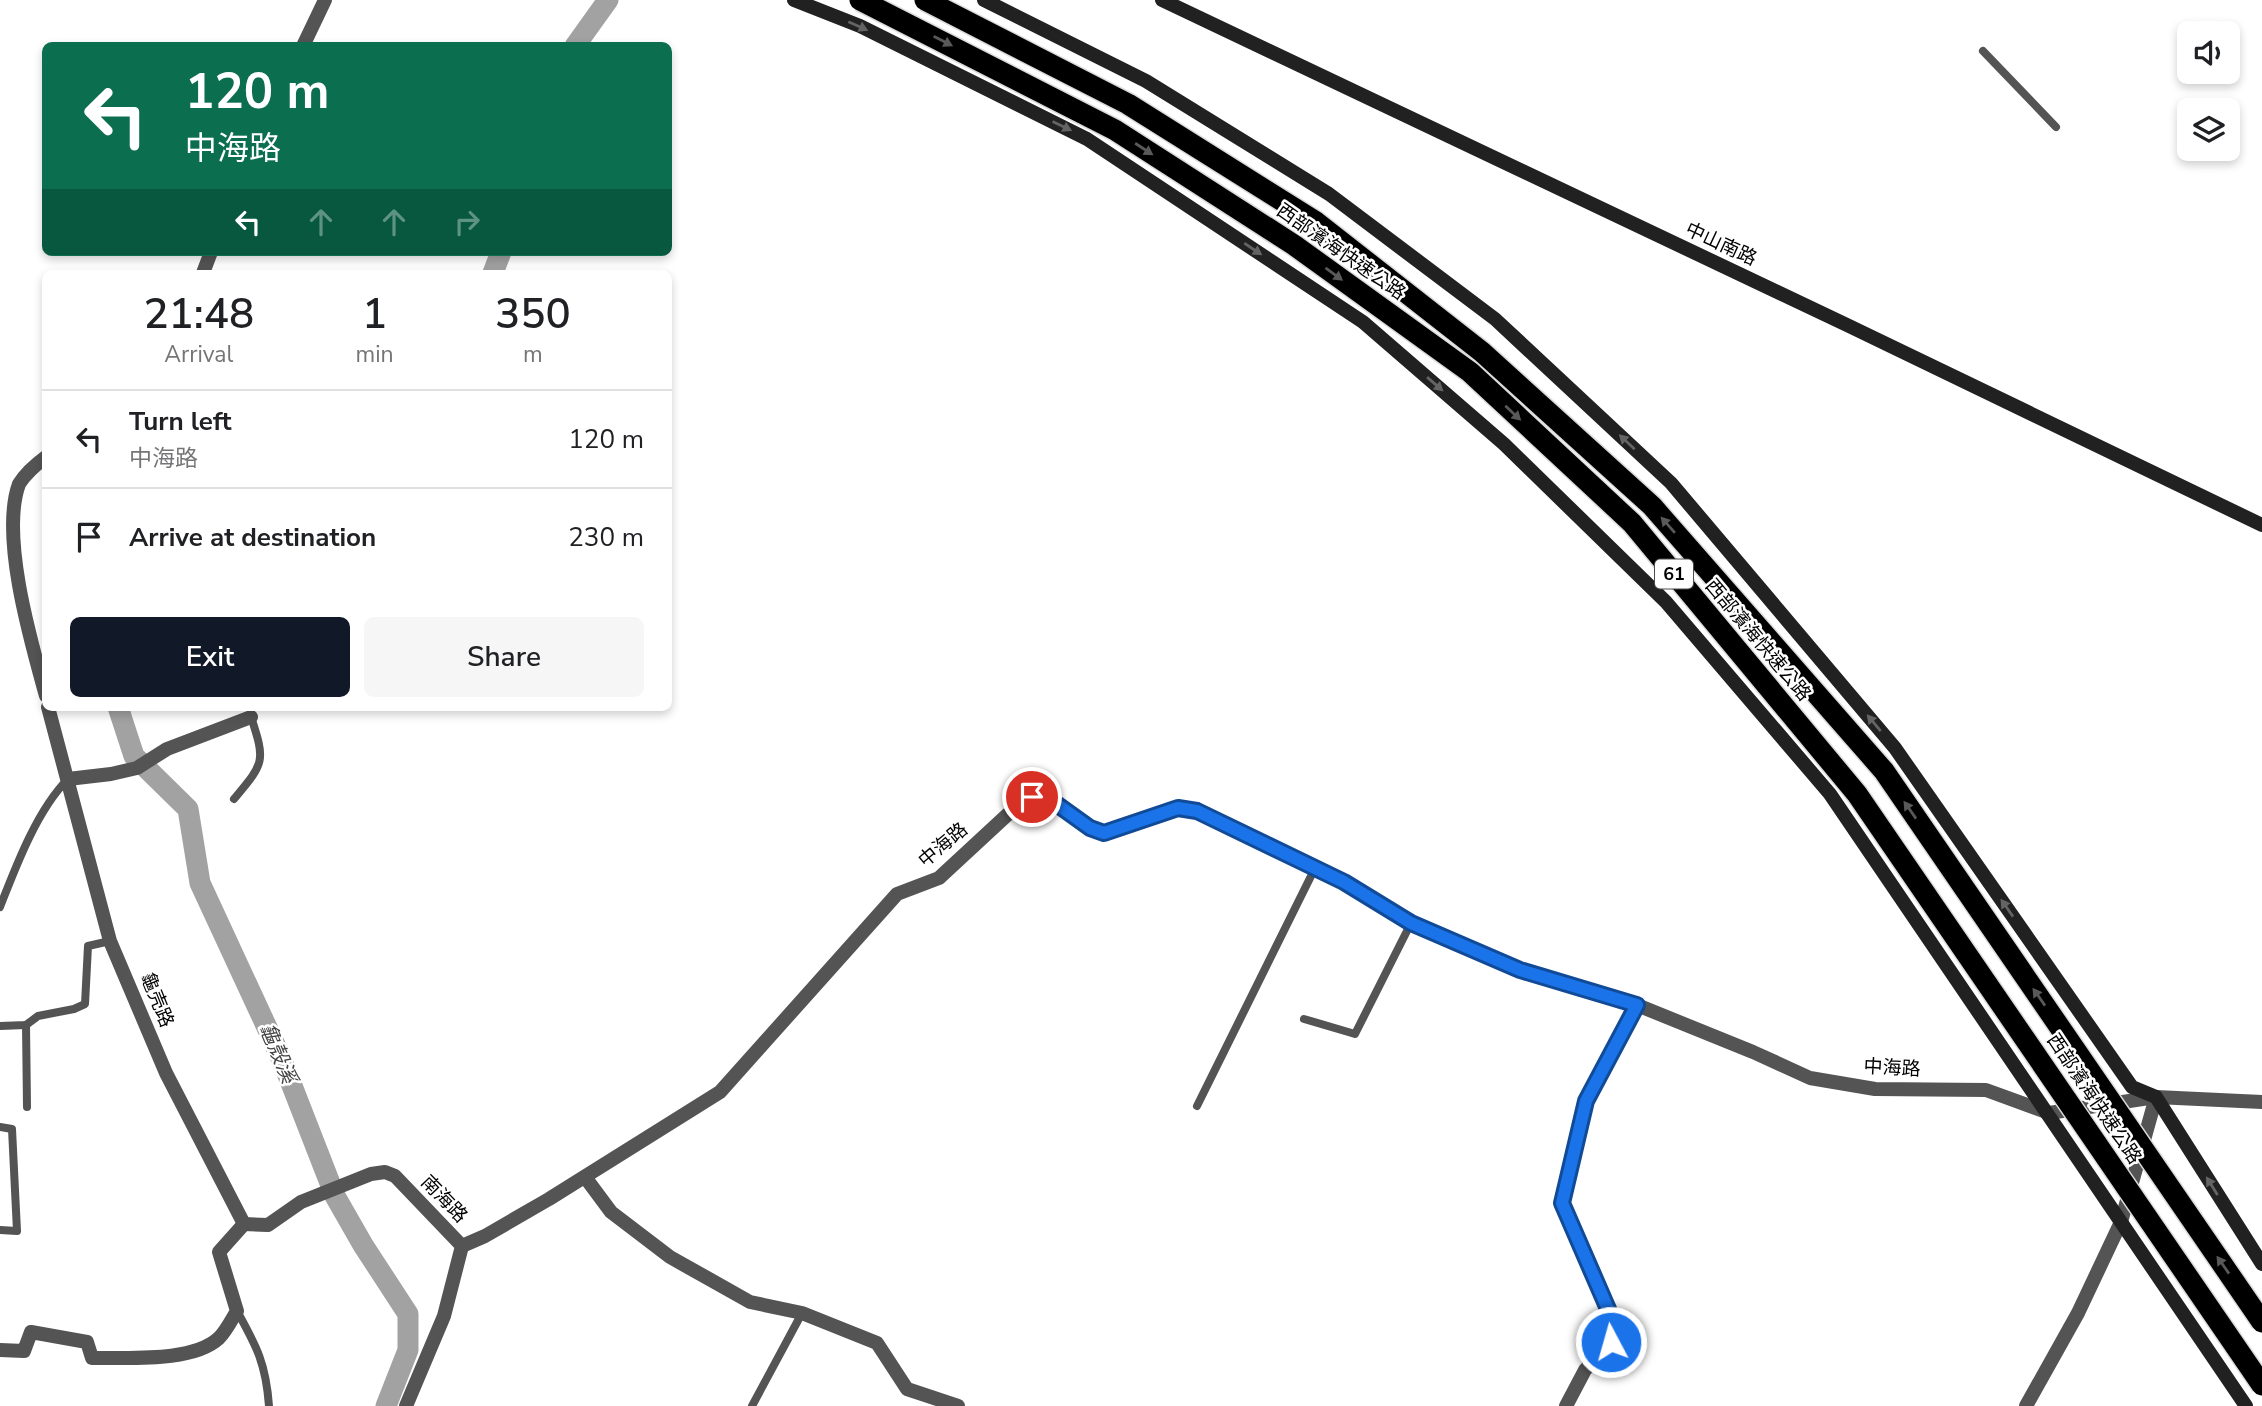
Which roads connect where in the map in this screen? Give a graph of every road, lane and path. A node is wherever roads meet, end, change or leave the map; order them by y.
1 (325, 0) edge
2 (794, 0) edge
3 (860, 0) edge
4 (925, 0) edge
5 (984, 0) edge
6 (1162, 0) edge
7 (305, 42) edge
8 (1983, 51) dead end
9 (2056, 127) dead end
10 (42, 460) edge
11 (2262, 526) edge
12 (42, 682) edge
13 (49, 711) edge
14 (251, 717) joint
15 (68, 779) junction
16 (234, 799) dead end
17 (1315, 868) junction
18 (0, 908) edge
19 (1411, 923) junction
20 (110, 941) junction
21 (1637, 1005) junction
22 (1304, 1019) dead end
23 (26, 1025) junction
24 (0, 1026) edge
25 (2156, 1097) junction
26 (2262, 1102) edge
27 (1197, 1106) dead end
28 (27, 1107) dead end
29 (2049, 1113) junction
30 (0, 1127) edge
31 (585, 1177) junction
32 (2121, 1222) junction
33 (244, 1224) junction
34 (0, 1230) edge
35 (462, 1246) junction
36 (2262, 1264) edge
37 (237, 1311) junction
38 (802, 1313) junction
39 (2262, 1322) edge
40 (0, 1350) edge
41 (2262, 1385) edge
42 (269, 1406) edge
43 (406, 1406) edge
44 (752, 1406) edge
45 (958, 1406) edge
46 (1566, 1406) edge
47 (2026, 1406) edge
48 (2246, 1406) edge

1 - 7 street
2 -> 29 street
3 -> 41 highway, 西部濱海快速公路 / 61, bridge
39 -> 4 highway, 西部濱海快速公路 / 61, bridge
25 -> 5 street
6 - 11 street, 中山南路
8 - 9 lane
10 - 12 street
13 - 15 street, 龜壳路
14 - 15 street
14 - 16 lane
15 - 18 lane
15 - 20 street, 龜壳路
17 - 19 street, 中海路
17 - 27 lane
17 - 31 street, 中海路
19 - 21 street, 中海路
19 - 22 lane
20 - 23 lane
20 - 33 street, 龜壳路
21 - 29 street, 中海路
21 - 46 street
23 - 24 lane
23 - 28 lane
25 - 26 street, 中海路
25 - 29 street, 中海路
25 - 32 street
36 -> 25 street
29 - 32 street
30 - 34 lane
31 - 35 street, 中海路
31 - 38 street
32 - 47 street
32 - 48 street
33 - 35 street, 南海路
33 - 37 street
35 - 43 street, 南海路
37 - 40 street
37 - 42 lane
38 - 44 lane
38 - 45 street

